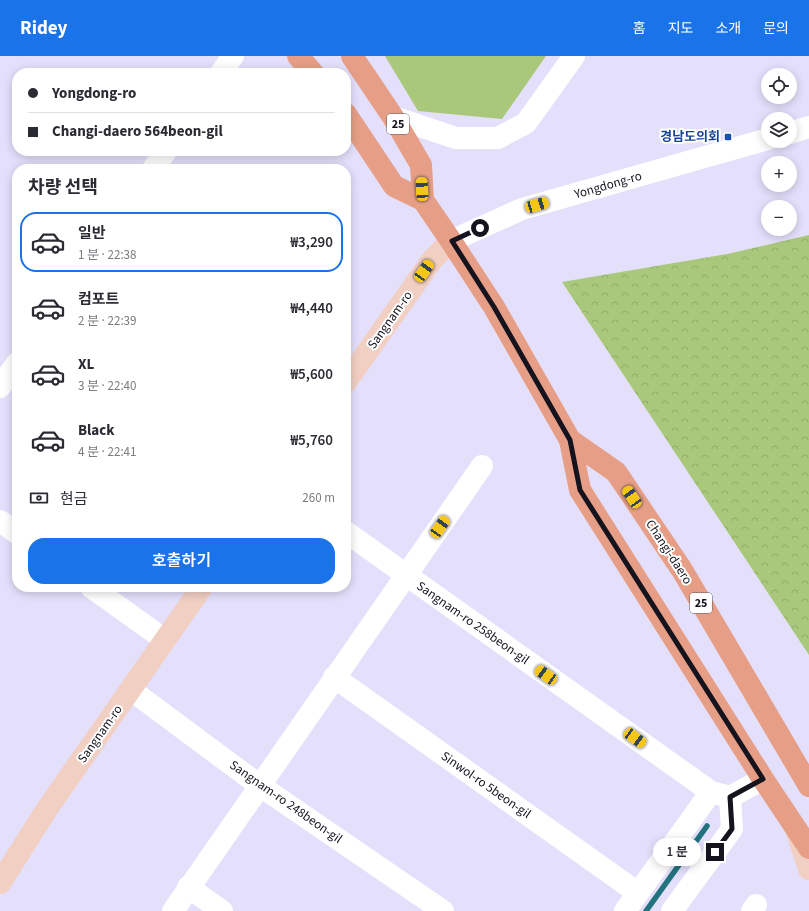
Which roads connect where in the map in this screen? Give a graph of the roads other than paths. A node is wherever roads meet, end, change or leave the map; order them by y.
1 (233, 56) edge
2 (298, 56) edge
3 (352, 56) edge
4 (574, 56) edge
5 (225, 68) edge
6 (309, 68) edge
7 (393, 117) junction
8 (351, 122) edge
9 (809, 127) edge
10 (797, 130) edge
11 (761, 141) edge
12 (423, 200) junction
13 (452, 241) junction
14 (12, 370) edge
15 (351, 375) edge
16 (0, 387) edge
17 (570, 440) junction
18 (482, 466) dead end
19 (0, 521) edge
20 (12, 529) edge
21 (351, 536) edge
22 (406, 575) junction
23 (98, 592) edge
24 (199, 592) edge
25 (165, 640) junction
26 (334, 677) junction
27 (131, 690) junction
28 (763, 779) junction
29 (260, 785) junction
30 (809, 786) edge
31 (721, 794) junction
32 (796, 828) junction
33 (809, 848) edge
34 (809, 869) edge
35 (0, 883) edge
36 (188, 887) junction
37 (638, 893) junction
38 (173, 911) edge
39 (222, 911) edge
40 (443, 911) edge
41 (625, 911) edge
42 (672, 911) edge

1 - 5 street
2 - 6 main road
3 - 7 main road, 25
4 - 7 street
7 - 12 main road, 25
8 - 12 main road, Changi-daero
9 - 10 street
11 - 13 street, Yongdong-ro
12 - 13 main road, Changi-daero / 25
13 - 15 main road, Sangnam-ro
13 - 17 main road, Changi-daero / 25
14 - 16 street
17 - 28 main road, Changi-daero / 25
17 - 30 main road, Changi-daero / 25
18 - 22 street
19 - 20 street
21 - 22 street, Sangnam-ro 258beon-gil
22 - 26 street
22 - 31 street, Sangnam-ro 258beon-gil
23 - 25 street
24 - 25 main road, Sangnam-ro
25 - 27 main road, Sangnam-ro
26 - 29 street
26 - 37 street, Sinwol-ro 5beon-gil
27 - 29 street, Sangnam-ro 248beon-gil
27 - 35 main road, Sangnam-ro
28 - 31 street
28 - 32 main road, Changi-daero / 25
29 - 36 street
29 - 40 street, Sangnam-ro 248beon-gil
31 - 37 street
31 - 42 street
32 - 33 main road, Changi-daero / 25
32 - 34 main road
36 - 38 street
36 - 39 street
37 - 41 street

